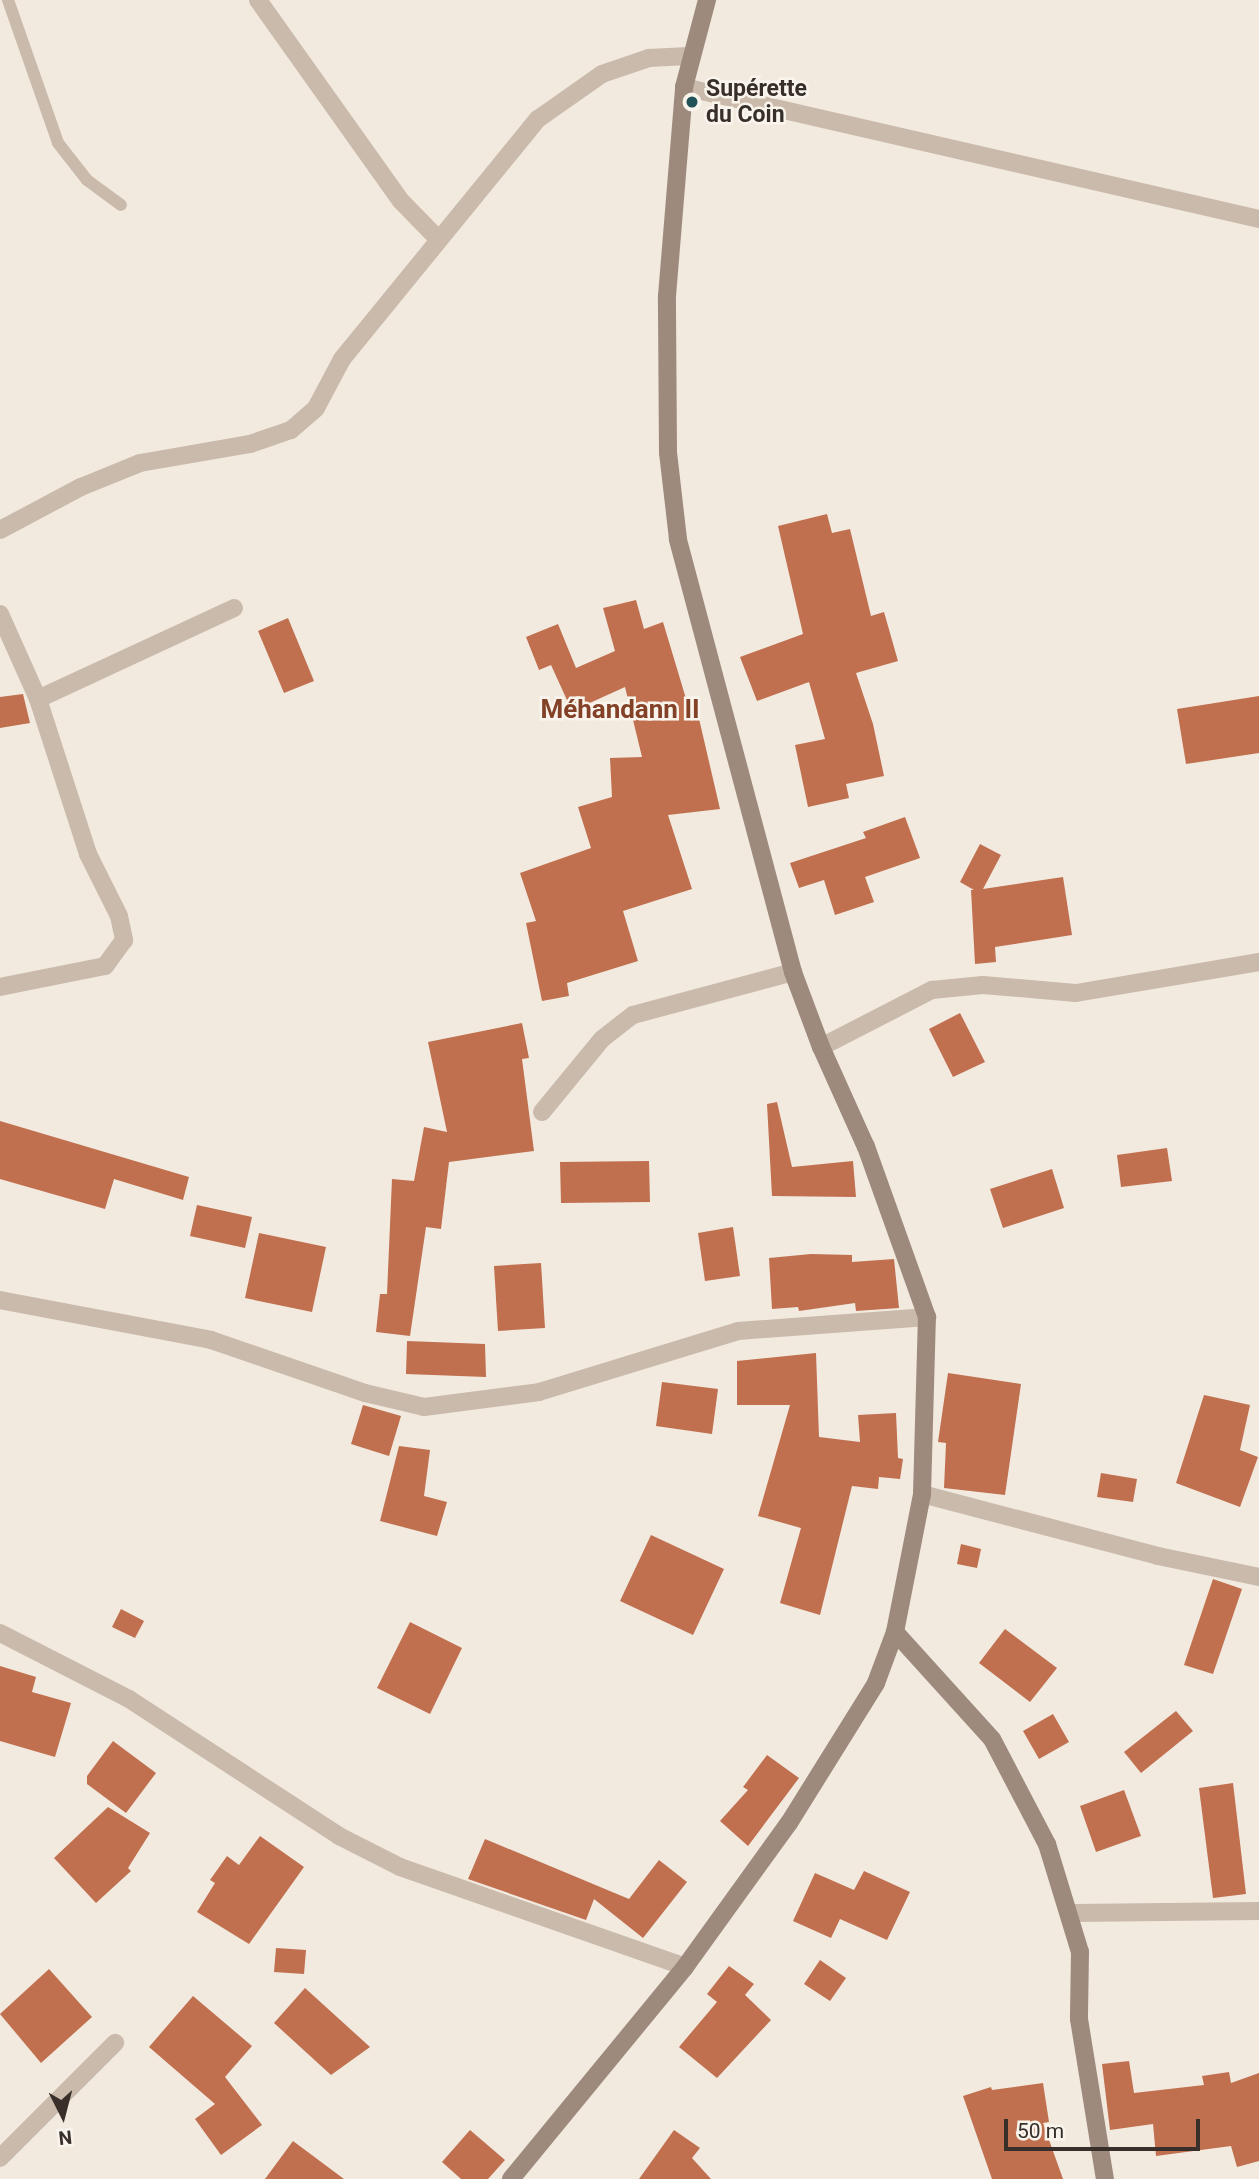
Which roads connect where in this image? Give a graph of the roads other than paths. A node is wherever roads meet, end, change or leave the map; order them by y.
1 (8, 0) edge
2 (258, 0) edge
3 (707, 0) edge
4 (688, 56) junction
5 (684, 87) junction
6 (121, 205) dead end
7 (1259, 219) edge
8 (439, 240) junction
9 (0, 530) edge
10 (233, 608) dead end
11 (0, 614) edge
12 (38, 699) junction
13 (1259, 961) edge
14 (793, 972) junction
15 (0, 987) edge
16 (821, 1047) junction
17 (542, 1112) dead end
18 (0, 1300) edge
19 (927, 1317) junction
20 (922, 1494) junction
21 (1259, 1577) edge
22 (895, 1632) junction
23 (0, 1633) edge
24 (1259, 1911) edge
25 (1072, 1913) junction
26 (685, 1967) junction
27 (115, 2043) dead end
28 (0, 2158) edge
29 (511, 2179) edge
30 (1105, 2179) edge

1 - 6 lane
2 - 8 street
3 - 4 street
4 - 5 street
4 - 8 street
5 - 7 street
5 - 14 street
8 - 9 street
10 - 12 street
11 - 12 street
12 - 15 street
13 - 16 street
14 - 16 street
14 - 17 street
16 - 19 street
18 - 19 street
19 - 20 street
20 - 21 street
20 - 22 street
22 - 25 street
22 - 26 street
23 - 26 street
24 - 25 street
25 - 30 street
26 - 29 street
27 - 28 street

